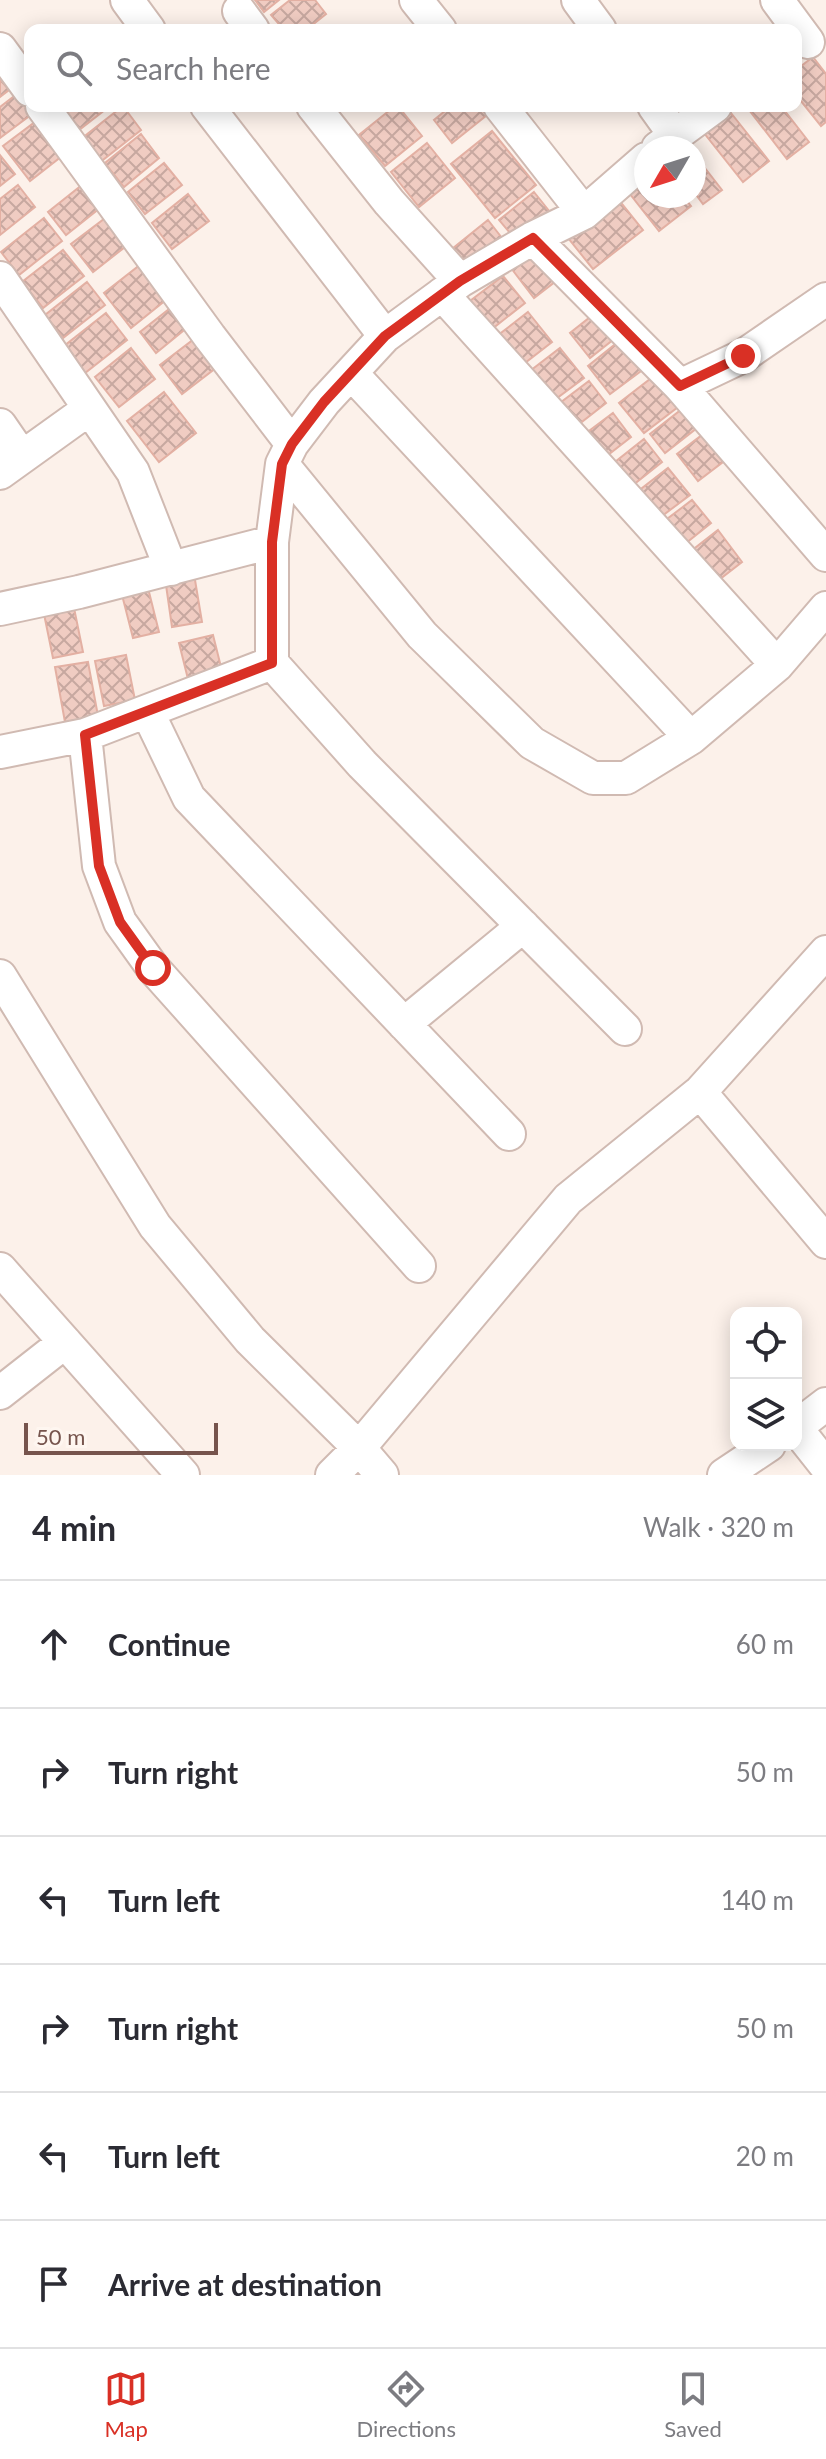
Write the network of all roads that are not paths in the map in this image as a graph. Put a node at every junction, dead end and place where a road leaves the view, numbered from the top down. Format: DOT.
graph roads {
  1 [pos="127,0"];
  2 [pos="416,0"];
  3 [pos="578,0"];
  4 [pos="777,0"];
  5 [pos="145,24"];
  6 [pos="435,24"];
  7 [pos="596,24"];
  8 [pos="796,24"];
  9 [pos="0,49"];
  10 [pos="24,82"];
  11 [pos="46,112"];
  12 [pos="212,112"];
  13 [pos="318,112"];
  14 [pos="505,112"];
  15 [pos="656,112"];
  16 [pos="707,112"];
  17 [pos="664,136"];
  18 [pos="673,136"];
  19 [pos="634,169"];
  20 [pos="584,213"];
  21 [pos="533,238"];
  22 [pos="0,278"];
  23 [pos="451,288"];
  24 [pos="826,299"];
  25 [pos="385,336"];
  26 [pos="352,374"];
  27 [pos="680,386"];
  28 [pos="89,409"];
  29 [pos="0,425"];
  30 [pos="287,454"];
  31 [pos="11,465"];
  32 [pos="272,542"];
  33 [pos="826,555"];
  34 [pos="171,569"];
  35 [pos="826,608"];
  36 [pos="0,609"];
  37 [pos="272,663"];
  38 [pos="777,665"];
  39 [pos="148,713"];
  40 [pos="85,735"];
  41 [pos="691,738"];
  42 [pos="0,752"];
  43 [pos="523,926"];
  44 [pos="822,967"];
  45 [pos="0,976"];
  46 [pos="9,1009"];
  47 [pos="404,1024"];
  48 [pos="625,1029"];
  49 [pos="700,1092"];
  50 [pos="509,1134"];
  51 [pos="826,1242"];
  52 [pos="419,1266"];
  53 [pos="0,1269"];
  54 [pos="65,1342"];
  55 [pos="0,1393"];
  56 [pos="826,1404"];
  57 [pos="802,1423"];
  58 [pos="802,1436"];
  59 [pos="359,1448"];
  60 [pos="760,1451"];
  61 [pos="826,1466"];
  62 [pos="183,1475"];
  63 [pos="332,1475"];
  64 [pos="382,1475"];
  65 [pos="724,1475"];
  1 -- 5 [label="street"];
  2 -- 6 [label="street"];
  3 -- 7 [label="street"];
  4 -- 8 [label="street"];
  9 -- 10 [label="street"];
  11 -- 30 [label="street"];
  12 -- 25 [label="street"];
  13 -- 23 [label="street"];
  14 -- 20 [label="street"];
  15 -- 17 [label="street"];
  16 -- 18 [label="street"];
  19 -- 20 [label="street"];
  20 -- 21 [label="street"];
  21 -- 23 [label="street"];
  21 -- 27 [label="street"];
  22 -- 28 [label="street"];
  23 -- 25 [label="street"];
  23 -- 38 [label="street"];
  24 -- 27 [label="street"];
  25 -- 26 [label="street"];
  26 -- 30 [label="street"];
  26 -- 41 [label="street"];
  27 -- 33 [label="street"];
  28 -- 31 [label="street"];
  28 -- 34 [label="street"];
  29 -- 31 [label="street"];
  30 -- 32 [label="street"];
  30 -- 41 [label="street"];
  32 -- 34 [label="street"];
  32 -- 37 [label="street"];
  34 -- 36 [label="street"];
  35 -- 38 [label="street"];
  37 -- 39 [label="street"];
  37 -- 43 [label="street"];
  38 -- 41 [label="street"];
  39 -- 40 [label="street"];
  39 -- 47 [label="street"];
  40 -- 42 [label="street"];
  40 -- 52 [label="street"];
  43 -- 47 [label="street"];
  43 -- 48 [label="street"];
  44 -- 49 [label="street"];
  45 -- 46 [label="street"];
  46 -- 59 [label="street"];
  47 -- 50 [label="street"];
  49 -- 51 [label="street"];
  49 -- 59 [label="street"];
  53 -- 54 [label="street"];
  54 -- 55 [label="street"];
  54 -- 62 [label="street"];
  56 -- 57 [label="street"];
  58 -- 61 [label="street"];
  59 -- 63 [label="street"];
  59 -- 64 [label="street"];
  60 -- 65 [label="street"];
}
